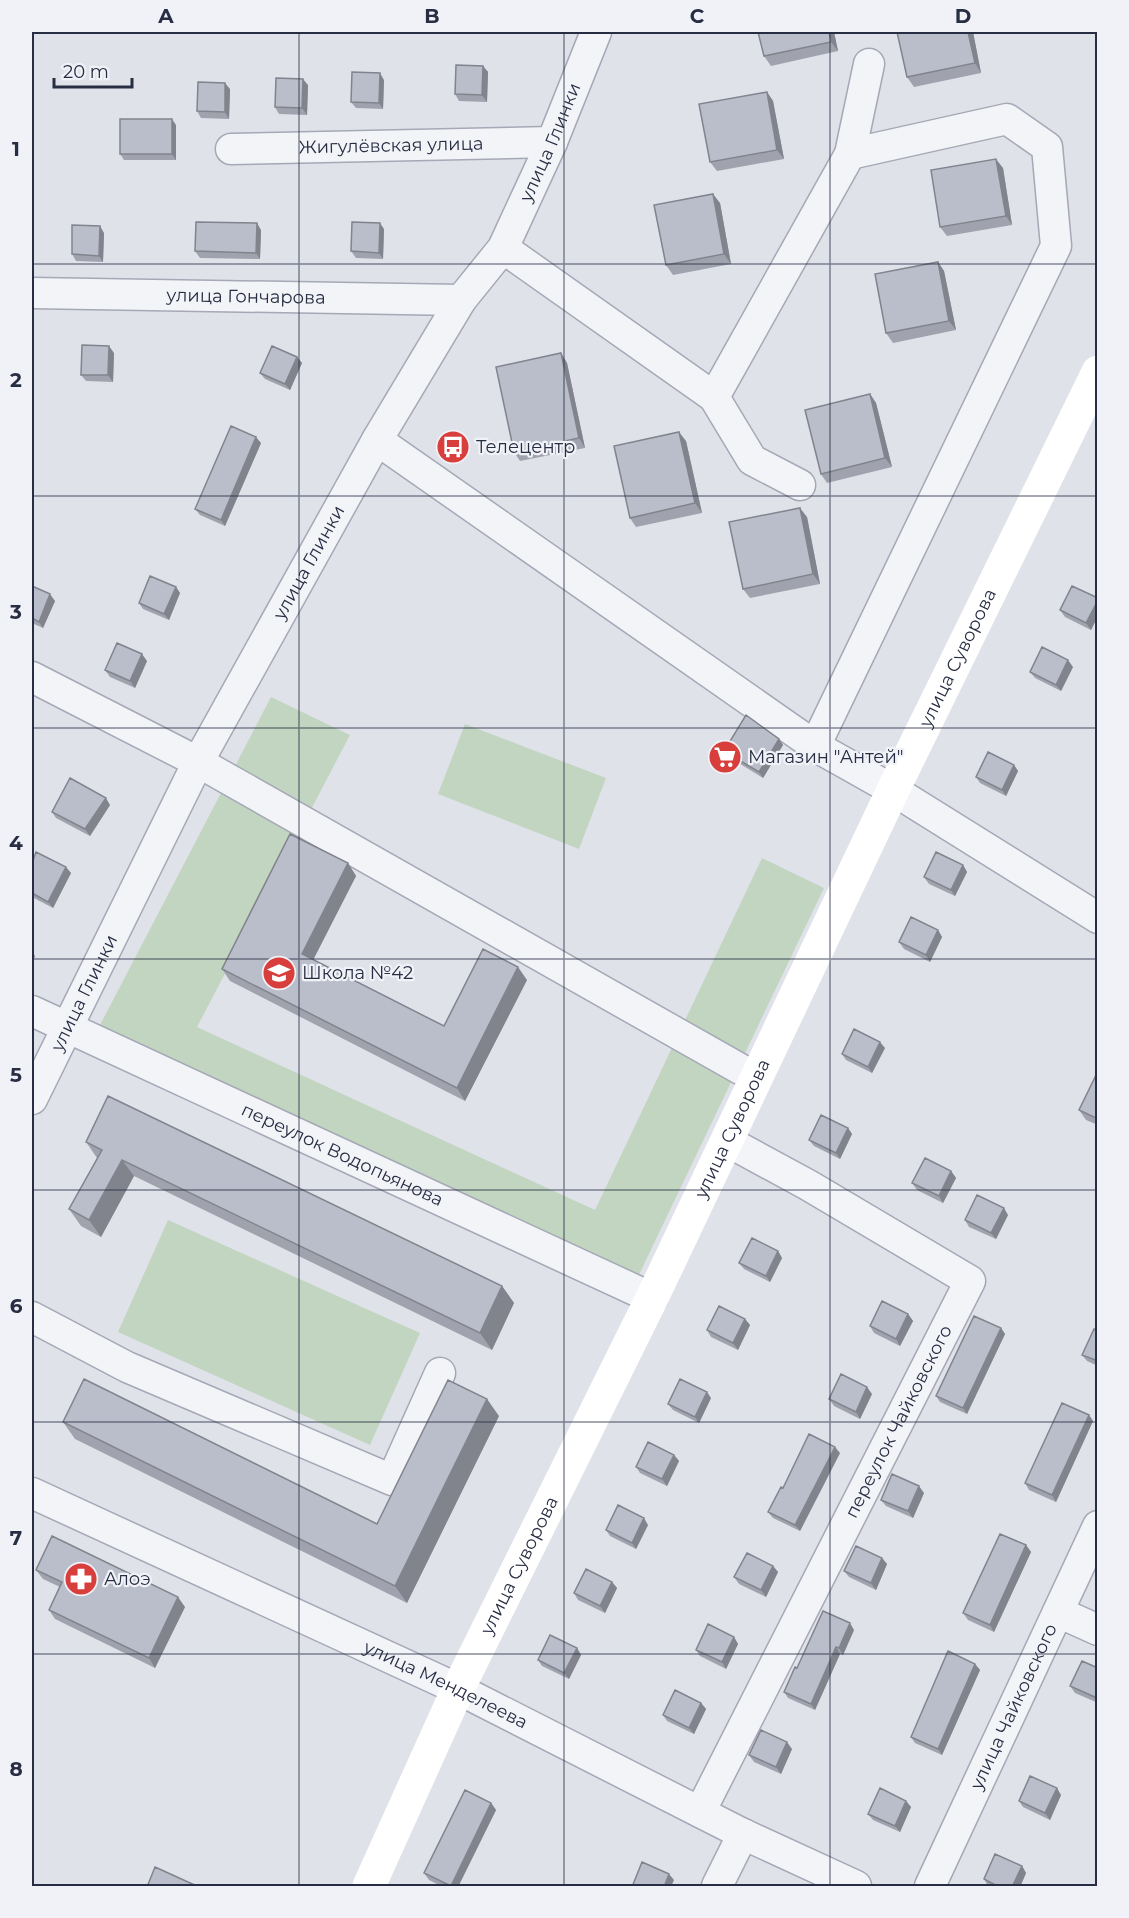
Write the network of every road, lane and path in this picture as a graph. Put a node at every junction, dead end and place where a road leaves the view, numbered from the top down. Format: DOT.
graph roads {
  1 [pos="596,32"];
  2 [pos="869,64"];
  3 [pos="552,142"];
  4 [pos="231,149"];
  5 [pos="850,154"];
  6 [pos="503,248"];
  7 [pos="32,293"];
  8 [pos="461,300"];
  9 [pos="1098,372"];
  10 [pos="714,397"];
  11 [pos="377,440"];
  12 [pos="800,485"];
  13 [pos="32,677"];
  14 [pos="814,746"];
  15 [pos="198,762"];
  16 [pos="892,790"];
  17 [pos="1098,918"];
  18 [pos="32,1011"];
  19 [pos="66,1028"];
  20 [pos="756,1078"];
  21 [pos="32,1099"];
  22 [pos="727,1141"];
  23 [pos="652,1298"];
  24 [pos="32,1317"];
  25 [pos="440,1373"];
  26 [pos="32,1493"];
  27 [pos="1098,1526"];
  28 [pos="1058,1612"];
  29 [pos="1098,1630"];
  30 [pos="458,1689"];
  31 [pos="700,1812"];
  32 [pos="743,1834"];
  33 [pos="369,1887"];
  34 [pos="717,1887"];
  35 [pos="856,1887"];
  36 [pos="930,1887"];
  1 -- 3 [label="street, улица Глинки"];
  2 -- 5 [label="street"];
  3 -- 4 [label="street, Жигулёвская улица"];
  3 -- 6 [label="street, улица Глинки"];
  5 -- 10 [label="street"];
  5 -- 14 [label="street"];
  6 -- 8 [label="street, улица Глинки"];
  6 -- 10 [label="street"];
  7 -- 8 [label="street, улица Гончарова"];
  8 -- 11 [label="street, улица Глинки"];
  9 -- 16 [label="street, улица Суворова"];
  10 -- 12 [label="street"];
  11 -- 14 [label="street"];
  11 -- 15 [label="street, улица Глинки"];
  13 -- 15 [label="street"];
  14 -- 16 [label="street"];
  15 -- 19 [label="street, улица Глинки"];
  15 -- 20 [label="street"];
  16 -- 17 [label="street"];
  16 -- 20 [label="street, улица Суворова"];
  18 -- 19 [label="street, переулок Водопьянова"];
  19 -- 21 [label="street, улица Глинки"];
  19 -- 23 [label="street, переулок Водопьянова"];
  20 -- 22 [label="street, улица Суворова"];
  22 -- 23 [label="street, улица Суворова"];
  22 -- 31 [label="street, переулок Чайковского"];
  23 -- 30 [label="street, улица Суворова"];
  24 -- 25 [label="street"];
  26 -- 30 [label="street, улица Менделеева"];
  27 -- 28 [label="street, улица Чайковского"];
  28 -- 29 [label="street"];
  28 -- 36 [label="street, улица Чайковского"];
  30 -- 31 [label="street, улица Менделеева"];
  30 -- 33 [label="street, улица Суворова"];
  31 -- 32 [label="street, улица Менделеева"];
  32 -- 34 [label="street"];
  32 -- 35 [label="street, улица Менделеева"];
}
